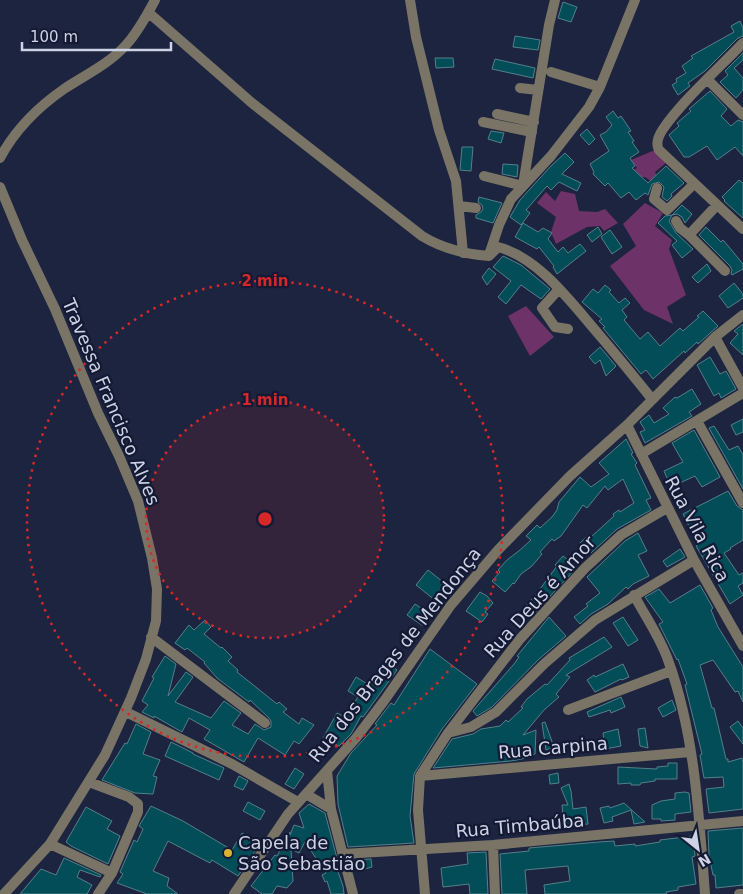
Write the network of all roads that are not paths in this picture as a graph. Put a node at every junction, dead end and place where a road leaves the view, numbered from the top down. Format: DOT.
graph roads {
  1 [pos="155,0"];
  2 [pos="410,0"];
  3 [pos="555,0"];
  4 [pos="636,0"];
  5 [pos="149,13"];
  6 [pos="743,43"];
  7 [pos="551,72"];
  8 [pos="708,80"];
  9 [pos="600,87"];
  10 [pos="520,88"];
  11 [pos="538,90"];
  12 [pos="497,114"];
  13 [pos="743,115"];
  14 [pos="483,122"];
  15 [pos="533,127"];
  16 [pos="0,158"];
  17 [pos="484,176"];
  18 [pos="694,184"];
  19 [pos="523,186"];
  20 [pos="0,187"];
  21 [pos="657,188"];
  22 [pos="717,205"];
  23 [pos="459,206"];
  24 [pos="476,208"];
  25 [pos="676,221"];
  26 [pos="743,230"];
  27 [pos="689,235"];
  28 [pos="463,253"];
  29 [pos="489,256"];
  30 [pos="725,271"];
  31 [pos="559,289"];
  32 [pos="743,314"];
  33 [pos="568,329"];
  34 [pos="715,337"];
  35 [pos="743,388"];
  36 [pos="743,393"];
  37 [pos="652,399"];
  38 [pos="697,420"];
  39 [pos="627,424"];
  40 [pos="641,454"];
  41 [pos="743,503"];
  42 [pos="667,508"];
  43 [pos="694,560"];
  44 [pos="634,595"];
  45 [pos="151,637"];
  46 [pos="743,646"];
  47 [pos="671,671"];
  48 [pos="568,710"];
  49 [pos="126,712"];
  50 [pos="265,723"];
  51 [pos="448,733"];
  52 [pos="690,752"];
  53 [pos="327,772"];
  54 [pos="420,776"];
  55 [pos="89,782"];
  56 [pos="302,798"];
  57 [pos="332,809"];
  58 [pos="743,821"];
  59 [pos="700,826"];
  60 [pos="50,844"];
  61 [pos="492,845"];
  62 [pos="422,849"];
  63 [pos="343,854"];
  64 [pos="112,873"];
  65 [pos="4,894"];
  66 [pos="98,894"];
  67 [pos="234,894"];
  68 [pos="353,894"];
  69 [pos="425,894"];
  70 [pos="495,894"];
  71 [pos="705,894"];
  72 [pos="739,894"];
  73 [pos="743,894"];
  1 -- 5 [label="street"];
  2 -- 23 [label="street"];
  3 -- 11 [label="street"];
  4 -- 9 [label="street"];
  5 -- 16 [label="street"];
  5 -- 28 [label="street"];
  6 -- 8 [label="street"];
  7 -- 9 [label="street"];
  8 -- 13 [label="street"];
  8 -- 18 [label="street"];
  9 -- 19 [label="street"];
  10 -- 11 [label="street"];
  11 -- 15 [label="street"];
  12 -- 15 [label="street"];
  14 -- 15 [label="street"];
  15 -- 19 [label="street"];
  17 -- 19 [label="street"];
  18 -- 21 [label="street"];
  18 -- 22 [label="street"];
  19 -- 29 [label="street"];
  20 -- 45 [label="street, Travessa Francisco Alves"];
  22 -- 26 [label="street"];
  22 -- 27 [label="street"];
  23 -- 24 [label="street"];
  23 -- 28 [label="street"];
  25 -- 27 [label="street"];
  27 -- 30 [label="street"];
  28 -- 29 [label="street"];
  29 -- 31 [label="street"];
  31 -- 33 [label="street"];
  31 -- 37 [label="street"];
  32 -- 34 [label="street, Rua dos Bragas de Mendonça"];
  34 -- 35 [label="street"];
  34 -- 37 [label="street, Rua dos Bragas de Mendonça"];
  36 -- 38 [label="street"];
  37 -- 39 [label="street, Rua dos Bragas de Mendonça"];
  38 -- 40 [label="street"];
  38 -- 41 [label="street"];
  39 -- 40 [label="street, Rua Vila Rica"];
  39 -- 53 [label="street, Rua dos Bragas de Mendonça"];
  40 -- 42 [label="street, Rua Vila Rica"];
  42 -- 43 [label="street, Rua Vila Rica"];
  42 -- 51 [label="street, Rua Deus é Amor"];
  43 -- 44 [label="street"];
  43 -- 46 [label="street, Rua Vila Rica"];
  44 -- 47 [label="street"];
  44 -- 51 [label="street"];
  45 -- 49 [label="street, Travessa Francisco Alves"];
  45 -- 50 [label="street"];
  47 -- 48 [label="street"];
  47 -- 52 [label="street"];
  49 -- 55 [label="street, Travessa Francisco Alves"];
  49 -- 56 [label="street"];
  51 -- 54 [label="street, Rua Deus é Amor"];
  52 -- 54 [label="street, Rua Carpina"];
  52 -- 59 [label="street"];
  53 -- 56 [label="street, Rua dos Bragas de Mendonça"];
  53 -- 57 [label="street"];
  54 -- 62 [label="street"];
  55 -- 60 [label="street, Travessa Francisco Alves"];
  55 -- 64 [label="street"];
  56 -- 57 [label="street"];
  56 -- 67 [label="street, Rua dos Bragas de Mendonça"];
  57 -- 63 [label="street"];
  58 -- 59 [label="street, Rua Timbaúba"];
  59 -- 61 [label="street, Rua Timbaúba"];
  59 -- 71 [label="street"];
  60 -- 64 [label="street"];
  60 -- 65 [label="street, Travessa Francisco Alves"];
  61 -- 62 [label="street, Rua Timbaúba"];
  61 -- 70 [label="street"];
  62 -- 63 [label="street, Rua Timbaúba"];
  62 -- 69 [label="street"];
  63 -- 68 [label="street"];
  64 -- 66 [label="street"];
  72 -- 73 [label="street"];
}
